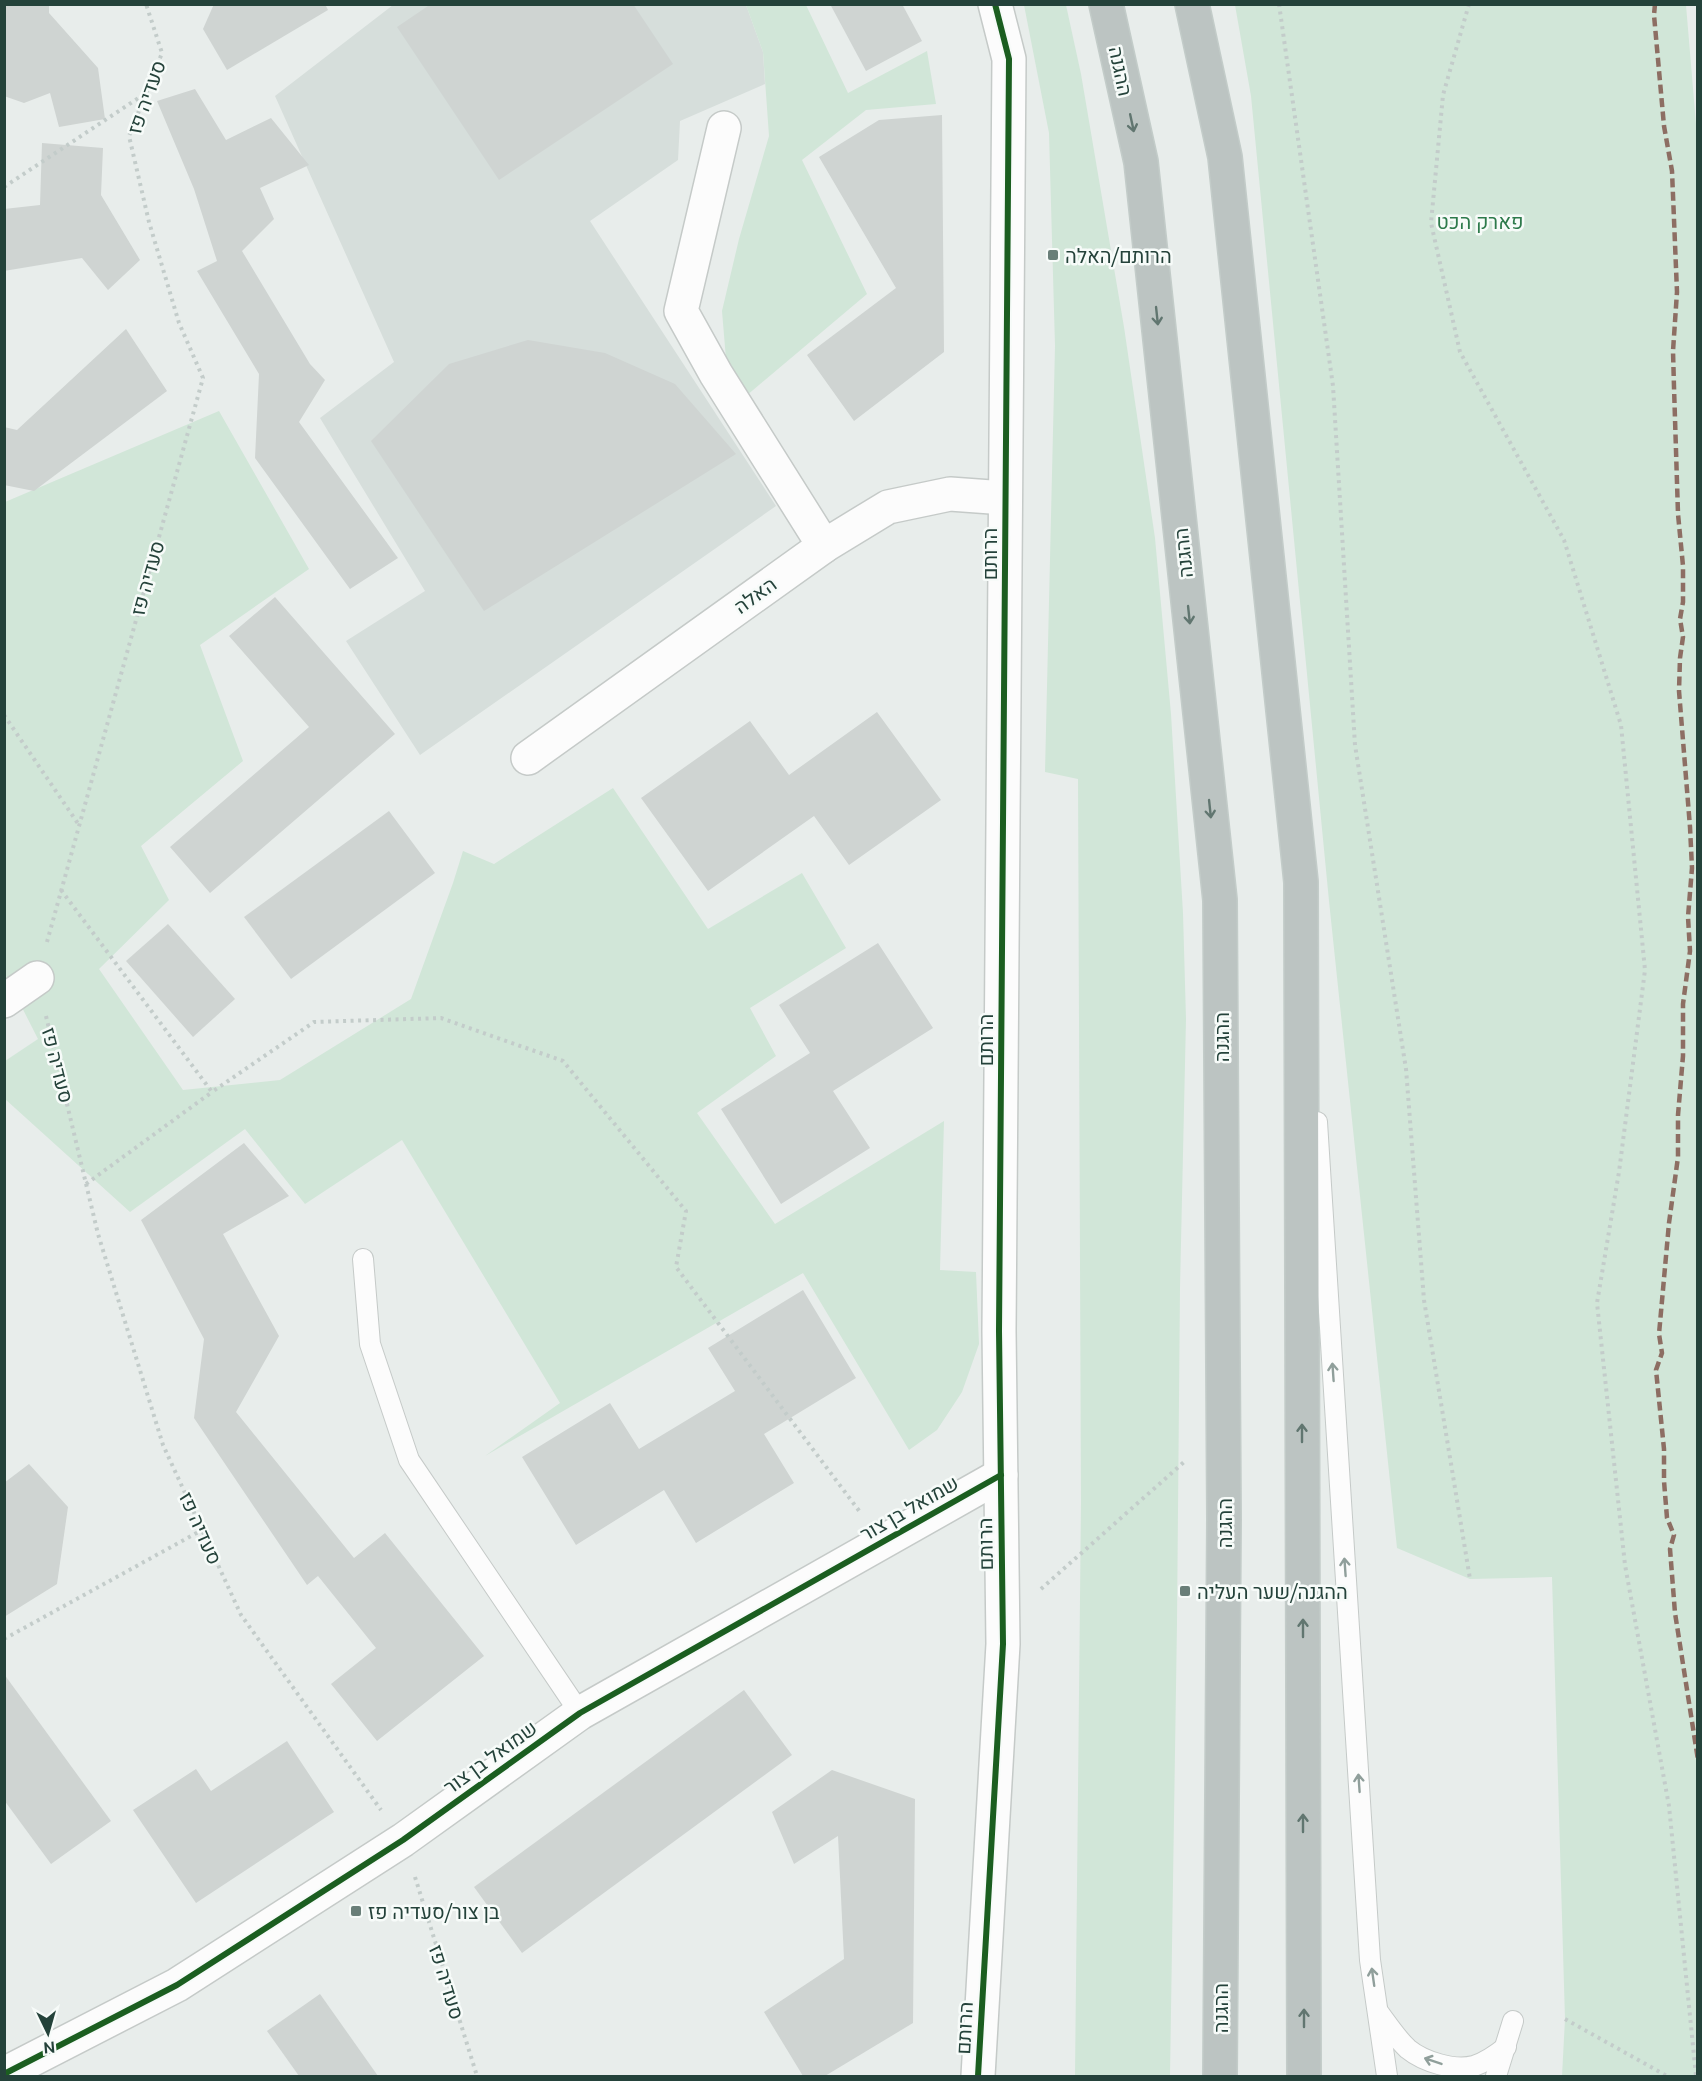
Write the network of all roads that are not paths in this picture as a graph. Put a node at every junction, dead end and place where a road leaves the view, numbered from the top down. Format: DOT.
graph roads {
  1 [pos="995,4"];
  2 [pos="1106,4"];
  3 [pos="1192,4"];
  4 [pos="724,128"];
  5 [pos="1005,498"];
  6 [pos="824,546"];
  7 [pos="528,758"];
  8 [pos="1301,882"];
  9 [pos="37,978"];
  10 [pos="4,1001"];
  11 [pos="363,1259"];
  12 [pos="1001,1475"];
  13 [pos="580,1713"];
  14 [pos="1378,2010"];
  15 [pos="1514,2020"];
  16 [pos="1506,2048"];
  17 [pos="4,2074"];
  18 [pos="978,2076"];
  19 [pos="1220,2076"];
  20 [pos="1304,2076"];
  21 [pos="1387,2076"];
  22 [pos="1496,2076"];
  1 -- 5 [label="street, הרותם"];
  2 -- 19 [label="highway, ההגנה, one-way"];
  3 -- 8 [label="highway"];
  4 -- 6 [label="street"];
  5 -- 6 [label="street, האלה"];
  5 -- 12 [label="street, הרותם"];
  6 -- 7 [label="street, האלה"];
  14 -- 8 [label="lane, one-way"];
  20 -- 8 [label="highway, one-way"];
  9 -- 10 [label="street"];
  11 -- 13 [label="lane"];
  12 -- 13 [label="street, שמואל בן צור"];
  12 -- 18 [label="street, הרותם"];
  13 -- 17 [label="street, שמואל בן צור"];
  16 -- 14 [label="lane, one-way"];
  14 -- 21 [label="lane"];
  15 -- 16 [label="lane"];
  16 -- 22 [label="lane"];
}
